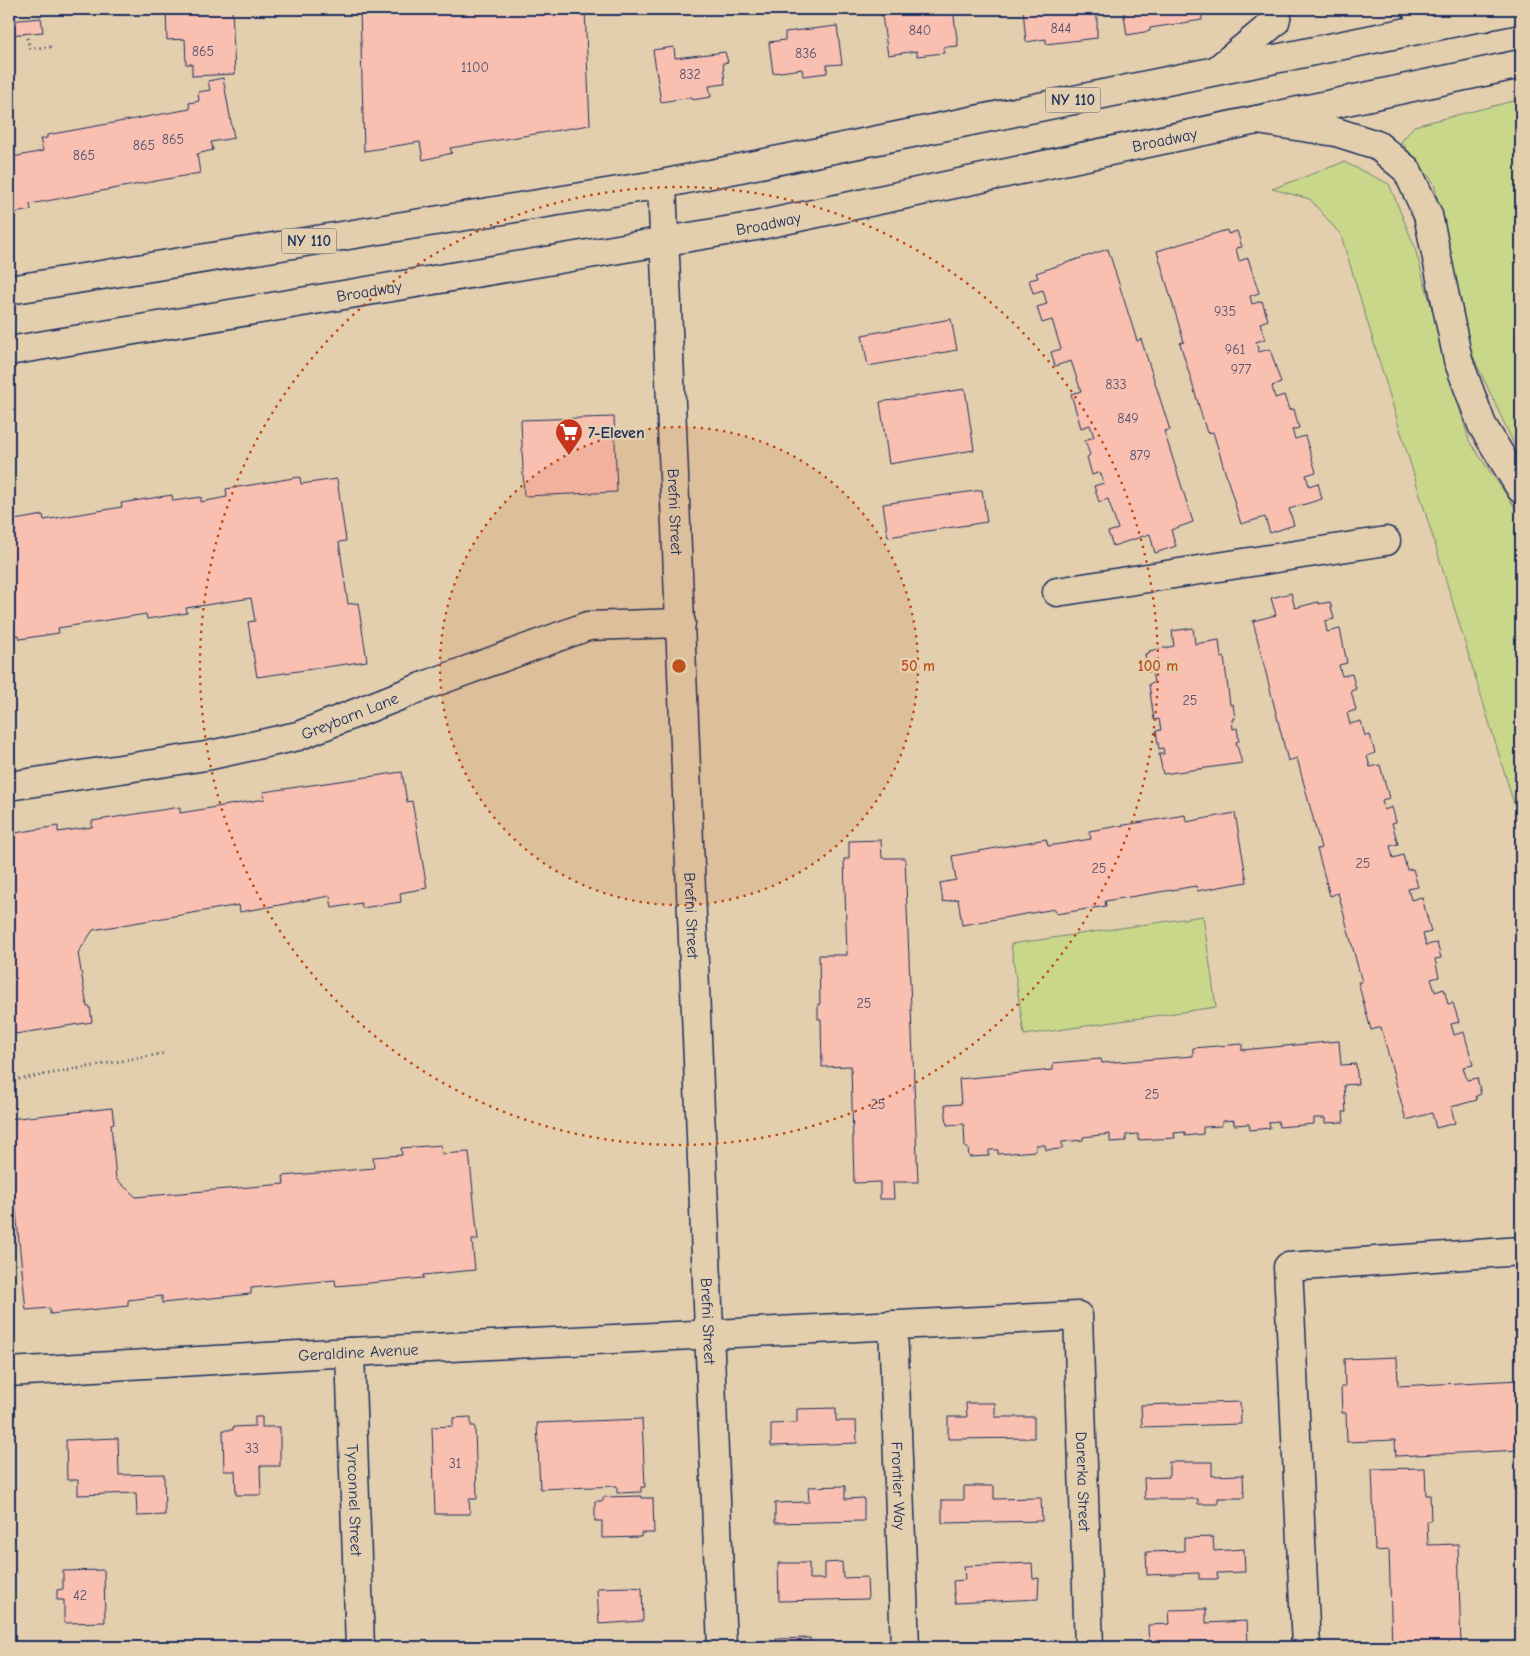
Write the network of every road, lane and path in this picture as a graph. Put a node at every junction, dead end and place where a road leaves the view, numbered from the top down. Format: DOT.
graph roads {
  1 [pos="1278,9"];
  2 [pos="1416,9"];
  3 [pos="1520,9"];
  4 [pos="1485,17"];
  5 [pos="27,38"];
  6 [pos="52,47"];
  7 [pos="1521,64"];
  8 [pos="1214,72"];
  9 [pos="1257,120"];
  10 [pos="662,184"];
  11 [pos="665,243"];
  12 [pos="9,290"];
  13 [pos="9,351"];
  14 [pos="1521,488"];
  15 [pos="1386,541"];
  16 [pos="1056,592"];
  17 [pos="681,623"];
  18 [pos="9,786"];
  19 [pos="166,1053"];
  20 [pos="9,1081"];
  21 [pos="1521,1251"];
  22 [pos="893,1325"];
  23 [pos="710,1334"];
  24 [pos="350,1352"];
  25 [pos="9,1372"];
  26 [pos="360,1647"];
  27 [pos="722,1647"];
  28 [pos="905,1647"];
  29 [pos="1089,1647"];
  30 [pos="1306,1647"];
  1 -- 8 [label="main road"];
  2 -- 4 [label="main road"];
  3 -- 4 [label="main road, NY 110"];
  4 -- 8 [label="main road, NY 110"];
  5 -- 6 [label="path"];
  7 -- 9 [label="main road, Broadway"];
  8 -- 10 [label="main road, NY 110"];
  9 -- 11 [label="main road, Broadway"];
  9 -- 14 [label="main road"];
  10 -- 11 [label="main road, Brefni Street"];
  10 -- 12 [label="main road, NY 110"];
  11 -- 13 [label="main road, Broadway"];
  11 -- 17 [label="main road, Brefni Street"];
  15 -- 16 [label="main road"];
  17 -- 18 [label="main road, Greybarn Lane"];
  17 -- 23 [label="main road, Brefni Street"];
  19 -- 20 [label="path"];
  21 -- 30 [label="main road"];
  22 -- 23 [label="main road"];
  22 -- 28 [label="main road, Frontier Way"];
  22 -- 29 [label="main road, Darerka Street"];
  23 -- 24 [label="main road, Geraldine Avenue"];
  23 -- 27 [label="main road, Brefni Street"];
  24 -- 25 [label="main road, Geraldine Avenue"];
  24 -- 26 [label="main road, Tyrconnel Street"];
}
